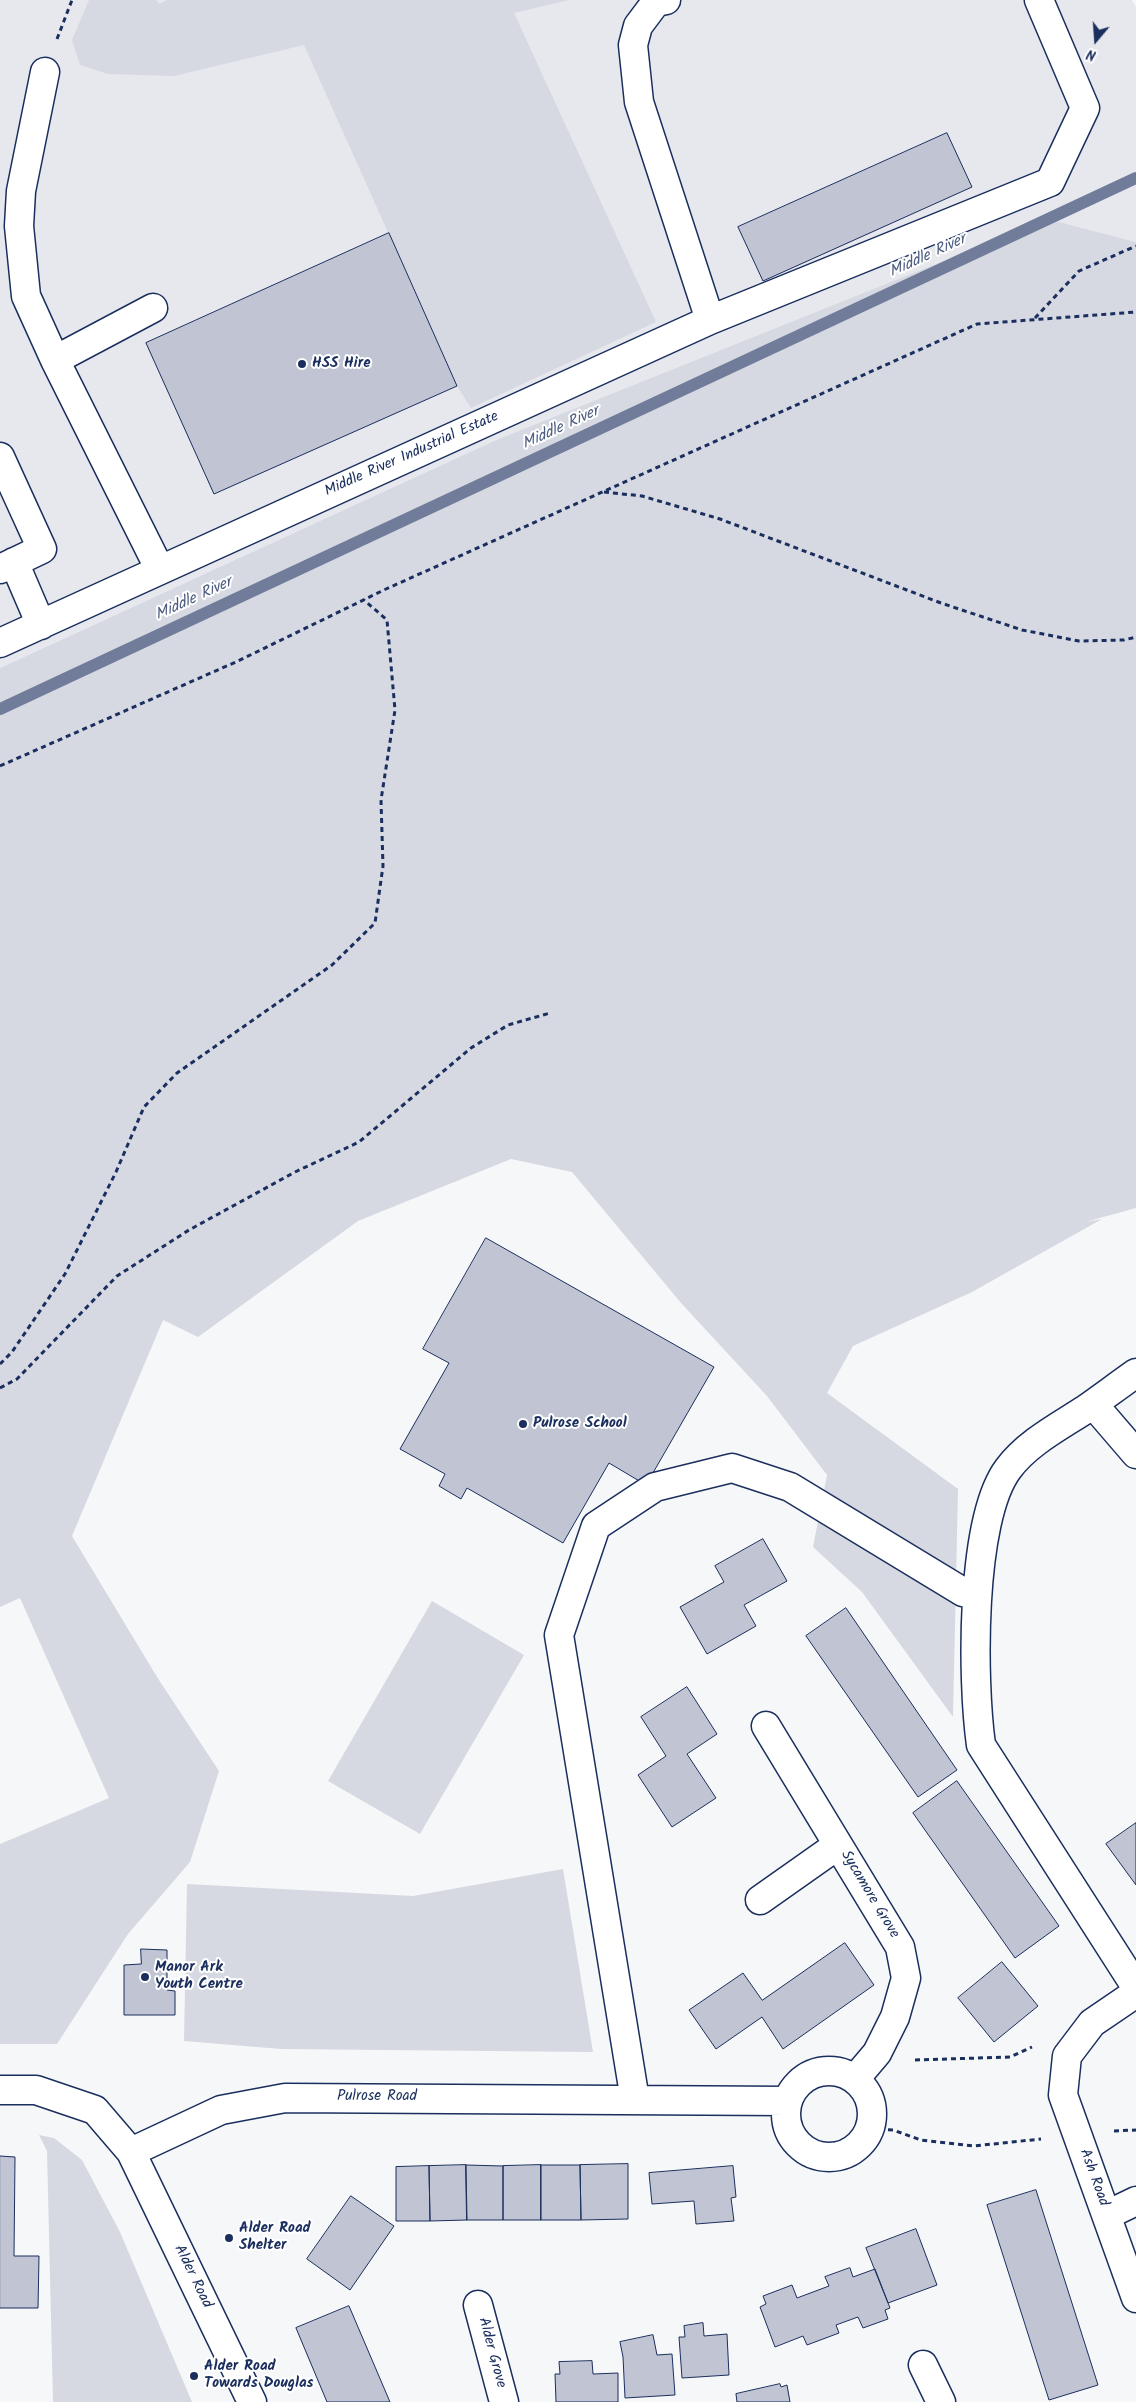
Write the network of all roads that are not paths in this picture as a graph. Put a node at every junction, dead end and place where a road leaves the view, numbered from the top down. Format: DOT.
graph roads {
  1 [pos="666,0"];
  2 [pos="1039,0"];
  3 [pos="45,72"];
  4 [pos="10,194"];
  5 [pos="152,308"];
  6 [pos="710,320"];
  7 [pos="55,360"];
  8 [pos="0,457"];
  9 [pos="7,566"];
  10 [pos="160,570"];
  11 [pos="40,625"];
  12 [pos="0,643"];
  13 [pos="1136,1373"];
  14 [pos="1092,1404"];
  15 [pos="1136,1454"];
  16 [pos="978,1595"];
  17 [pos="766,1726"];
  18 [pos="838,1845"];
  19 [pos="760,1900"];
  20 [pos="1136,1987"];
  21 [pos="1136,1992"];
  22 [pos="855,2079"];
  23 [pos="0,2090"];
  24 [pos="636,2100"];
  25 [pos="787,2101"];
  26 [pos="131,2152"];
  27 [pos="1136,2201"];
  28 [pos="1107,2215"];
  29 [pos="1136,2298"];
  30 [pos="478,2305"];
  31 [pos="924,2365"];
  32 [pos="252,2402"];
  33 [pos="504,2402"];
  34 [pos="941,2402"];
  1 -- 6 [label="street"];
  2 -- 6 [label="street, Middle River Industrial Estate"];
  3 -- 4 [label="street"];
  4 -- 7 [label="street"];
  5 -- 7 [label="street"];
  6 -- 10 [label="street, Middle River Industrial Estate"];
  7 -- 10 [label="street"];
  8 -- 9 [label="street"];
  9 -- 11 [label="street"];
  10 -- 11 [label="street, Middle River Industrial Estate"];
  11 -- 12 [label="street, Middle River Industrial Estate"];
  13 -- 14 [label="street"];
  14 -- 15 [label="street"];
  14 -- 16 [label="street"];
  16 -- 20 [label="street"];
  16 -- 24 [label="street"];
  17 -- 18 [label="street, Sycamore Grove"];
  18 -- 19 [label="street, Sycamore Grove"];
  18 -- 22 [label="street, Sycamore Grove"];
  21 -- 28 [label="street, Ash Road"];
  22 -- 25 [label="street"];
  22 -- 25 [label="street"];
  23 -- 26 [label="street"];
  24 -- 25 [label="street, Pulrose Road"];
  24 -- 26 [label="street, Pulrose Road"];
  26 -- 32 [label="street, Alder Road"];
  27 -- 28 [label="street"];
  28 -- 29 [label="street, Ash Road"];
  30 -- 33 [label="street, Alder Grove"];
  31 -- 34 [label="street"];
}
